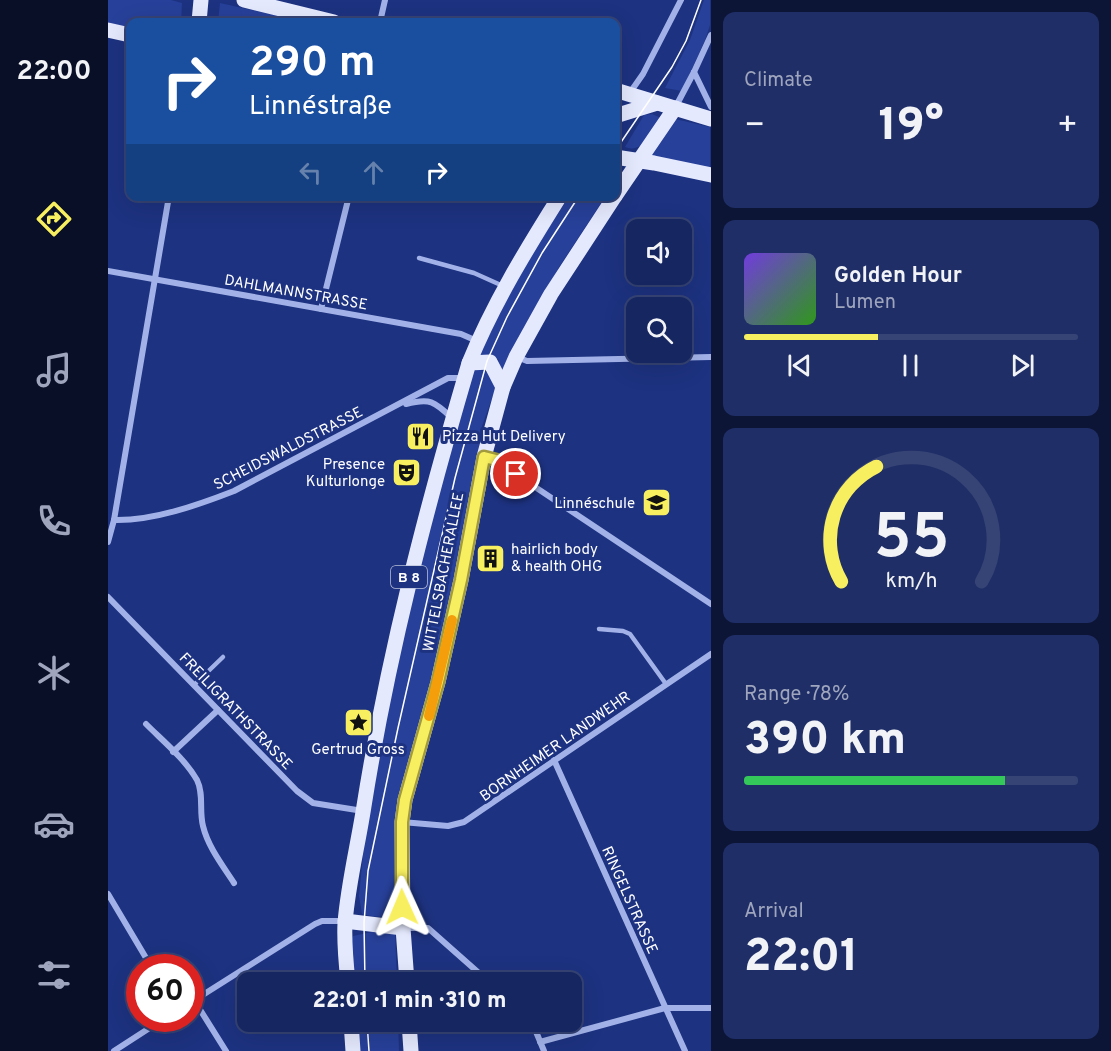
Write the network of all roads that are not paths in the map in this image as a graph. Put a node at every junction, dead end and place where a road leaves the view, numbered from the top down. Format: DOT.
graph roads {
  1 [pos="201,0"];
  2 [pos="244,0"];
  3 [pos="385,0"];
  4 [pos="681,0"];
  5 [pos="199,18"];
  6 [pos="318,18"];
  7 [pos="381,18"];
  8 [pos="108,30"];
  9 [pos="126,34"];
  10 [pos="711,35"];
  11 [pos="694,72"];
  12 [pos="622,92"];
  13 [pos="657,103"];
  14 [pos="711,107"];
  15 [pos="675,108"];
  16 [pos="620,114"];
  17 [pos="711,119"];
  18 [pos="620,158"];
  19 [pos="638,160"];
  20 [pos="711,175"];
  21 [pos="620,188"];
  22 [pos="168,201"];
  23 [pos="349,201"];
  24 [pos="557,201"];
  25 [pos="612,201"];
  26 [pos="419,258"];
  27 [pos="108,271"];
  28 [pos="154,279"];
  29 [pos="506,287"];
  30 [pos="321,309"];
  31 [pos="478,341"];
  32 [pos="516,357"];
  33 [pos="711,357"];
  34 [pos="469,363"];
  35 [pos="465,378"];
  36 [pos="503,387"];
  37 [pos="400,405"];
  38 [pos="453,418"];
  39 [pos="484,457"];
  40 [pos="114,520"];
  41 [pos="109,532"];
  42 [pos="108,542"];
  43 [pos="108,597"];
  44 [pos="711,604"];
  45 [pos="599,629"];
  46 [pos="711,654"];
  47 [pos="223,657"];
  48 [pos="666,684"];
  49 [pos="194,685"];
  50 [pos="218,710"];
  51 [pos="146,724"];
  52 [pos="173,752"];
  53 [pos="554,760"];
  54 [pos="363,811"];
  55 [pos="402,822"];
  56 [pos="234,884"];
  57 [pos="108,894"];
  58 [pos="345,921"];
  59 [pos="403,928"];
  60 [pos="144,954"];
  61 [pos="347,972"];
  62 [pos="406,972"];
  63 [pos="478,972"];
  64 [pos="204,993"];
  65 [pos="665,1008"];
  66 [pos="711,1008"];
  67 [pos="204,1019"];
  68 [pos="144,1032"];
  69 [pos="352,1032"];
  70 [pos="410,1032"];
  71 [pos="536,1032"];
  72 [pos="540,1042"];
  73 [pos="116,1051"];
  74 [pos="226,1051"];
  75 [pos="353,1051"];
  76 [pos="411,1051"];
  77 [pos="544,1051"];
  78 [pos="685,1051"];
  1 -- 5 [label="main road"];
  2 -- 6 [label="main road"];
  3 -- 7 [label="street"];
  4 -- 12 [label="street"];
  8 -- 9 [label="main road"];
  10 -- 11 [label="street, WITTELSBACHERALLEE"];
  11 -- 14 [label="street"];
  11 -- 15 [label="street, WITTELSBACHERALLEE"];
  12 -- 13 [label="main road"];
  13 -- 15 [label="main road"];
  13 -- 16 [label="main road"];
  15 -- 17 [label="main road"];
  15 -- 19 [label="main road, WITTELSBACHERALLEE"];
  18 -- 19 [label="main road"];
  19 -- 20 [label="main road"];
  19 -- 21 [label="main road, WITTELSBACHERALLEE"];
  22 -- 28 [label="street"];
  23 -- 30 [label="street"];
  24 -- 29 [label="main road, WITTELSBACHERALLEE / B 8"];
  25 -- 32 [label="main road, WITTELSBACHERALLEE"];
  26 -- 29 [label="lane"];
  27 -- 28 [label="street, DAHLMANNSTRASSE"];
  28 -- 30 [label="street, DAHLMANNSTRASSE"];
  28 -- 40 [label="street"];
  29 -- 31 [label="main road, WITTELSBACHERALLEE / B 8"];
  30 -- 31 [label="street, DAHLMANNSTRASSE"];
  31 -- 34 [label="main road, WITTELSBACHERALLEE / B 8"];
  32 -- 33 [label="street"];
  32 -- 36 [label="main road, WITTELSBACHERALLEE"];
  34 -- 35 [label="main road, WITTELSBACHERALLEE / B 8"];
  34 -- 36 [label="main road"];
  35 -- 37 [label="street, SCHEIDSWALDSTRASSE"];
  35 -- 38 [label="main road, WITTELSBACHERALLEE / B 8"];
  36 -- 39 [label="main road, WITTELSBACHERALLEE"];
  37 -- 38 [label="street, SCHEIDSWALDSTRASSE"];
  37 -- 40 [label="street, SCHEIDSWALDSTRASSE"];
  38 -- 54 [label="main road, WITTELSBACHERALLEE / B 8"];
  39 -- 44 [label="street"];
  39 -- 55 [label="main road, WITTELSBACHERALLEE"];
  40 -- 41 [label="street"];
  41 -- 42 [label="street"];
  43 -- 49 [label="street, FREILIGRATHSTRASSE"];
  45 -- 48 [label="lane"];
  46 -- 48 [label="street, BORNHEIMER LANDWEHR"];
  47 -- 49 [label="lane"];
  48 -- 53 [label="street, BORNHEIMER LANDWEHR"];
  49 -- 50 [label="street, FREILIGRATHSTRASSE"];
  50 -- 52 [label="street"];
  50 -- 54 [label="street, FREILIGRATHSTRASSE"];
  51 -- 52 [label="street"];
  52 -- 56 [label="street"];
  53 -- 55 [label="street, BORNHEIMER LANDWEHR"];
  53 -- 65 [label="street, RINGELSTRASSE"];
  54 -- 58 [label="main road, WITTELSBACHERALLEE / B 8"];
  55 -- 59 [label="main road, WITTELSBACHERALLEE"];
  57 -- 60 [label="street"];
  58 -- 59 [label="main road"];
  58 -- 61 [label="main road, WITTELSBACHERALLEE / B 8"];
  58 -- 64 [label="street"];
  59 -- 62 [label="main road, WITTELSBACHERALLEE"];
  59 -- 63 [label="street"];
  65 -- 66 [label="street"];
  65 -- 72 [label="street"];
  65 -- 78 [label="street, RINGELSTRASSE"];
  67 -- 74 [label="street"];
  68 -- 73 [label="street"];
  69 -- 75 [label="main road"];
  70 -- 76 [label="main road"];
  71 -- 72 [label="street"];
  72 -- 77 [label="street"];
}
